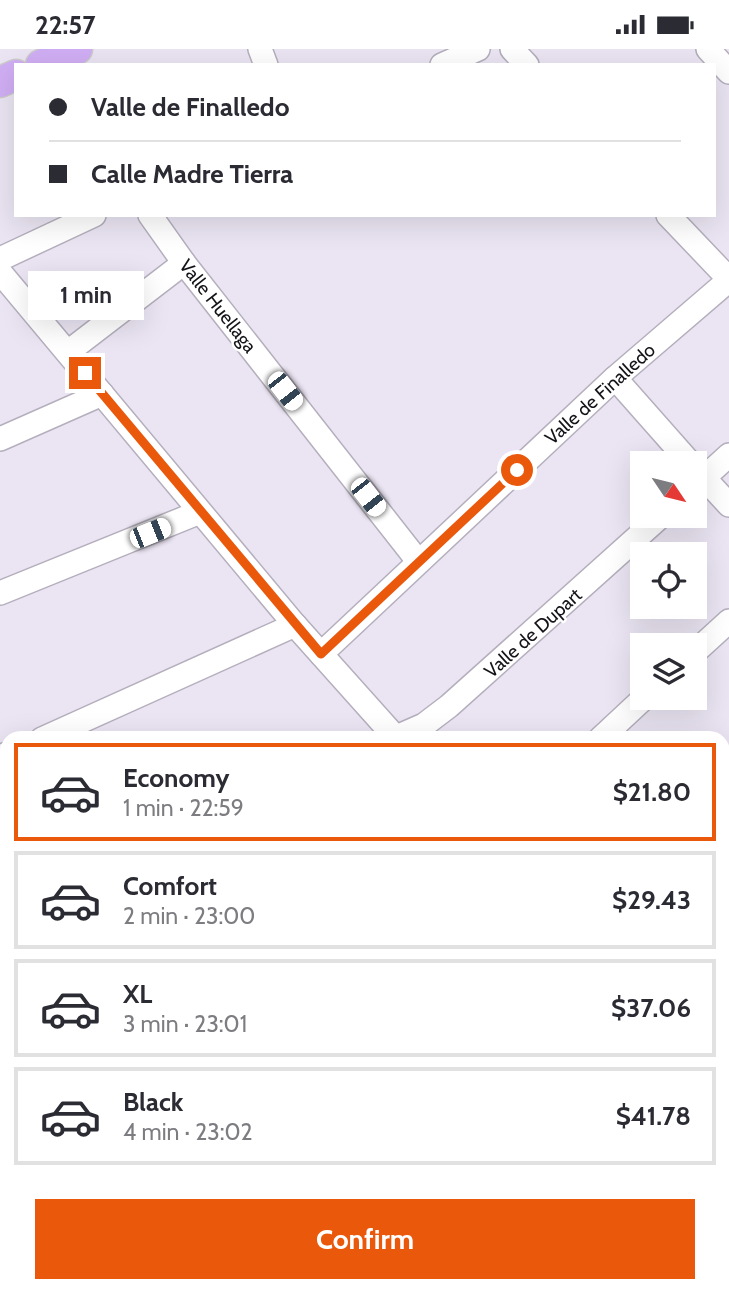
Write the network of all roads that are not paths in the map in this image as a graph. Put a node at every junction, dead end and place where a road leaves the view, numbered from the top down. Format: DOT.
graph roads {
  1 [pos="76,49"];
  2 [pos="478,49"];
  3 [pos="512,49"];
  4 [pos="708,49"];
  5 [pos="45,63"];
  6 [pos="446,63"];
  7 [pos="525,63"];
  8 [pos="729,72"];
  9 [pos="90,217"];
  10 [pos="150,217"];
  11 [pos="670,217"];
  12 [pos="0,260"];
  13 [pos="184,263"];
  14 [pos="729,280"];
  15 [pos="4,282"];
  16 [pos="68,352"];
  17 [pos="615,378"];
  18 [pos="102,394"];
  19 [pos="0,439"];
  20 [pos="677,451"];
  21 [pos="729,455"];
  22 [pos="707,468"];
  23 [pos="707,484"];
  24 [pos="729,505"];
  25 [pos="200,512"];
  26 [pos="646,529"];
  27 [pos="418,561"];
  28 [pos="0,593"];
  29 [pos="729,621"];
  30 [pos="295,625"];
  31 [pos="707,641"];
  32 [pos="321,654"];
  33 [pos="631,710"];
  34 [pos="60,731"];
  35 [pos="389,731"];
  36 [pos="412,731"];
  37 [pos="609,731"];
  1 -- 5 [label="main road"];
  2 -- 6 [label="street"];
  3 -- 7 [label="street"];
  4 -- 8 [label="street"];
  9 -- 12 [label="street"];
  10 -- 13 [label="street, Valle Huellaga"];
  11 -- 14 [label="street"];
  13 -- 16 [label="street"];
  13 -- 27 [label="street, Valle Huellaga"];
  14 -- 17 [label="street, Valle de Finalledo"];
  15 -- 16 [label="street"];
  16 -- 18 [label="street"];
  17 -- 20 [label="street"];
  17 -- 27 [label="street, Valle de Finalledo"];
  18 -- 19 [label="street"];
  18 -- 25 [label="street"];
  21 -- 22 [label="street"];
  23 -- 24 [label="street"];
  25 -- 28 [label="street"];
  25 -- 30 [label="street"];
  26 -- 36 [label="street, Valle de Dupart"];
  27 -- 32 [label="street, Valle de Finalledo"];
  29 -- 31 [label="street"];
  30 -- 32 [label="street"];
  30 -- 34 [label="street"];
  32 -- 35 [label="street"];
  33 -- 37 [label="street"];
}
